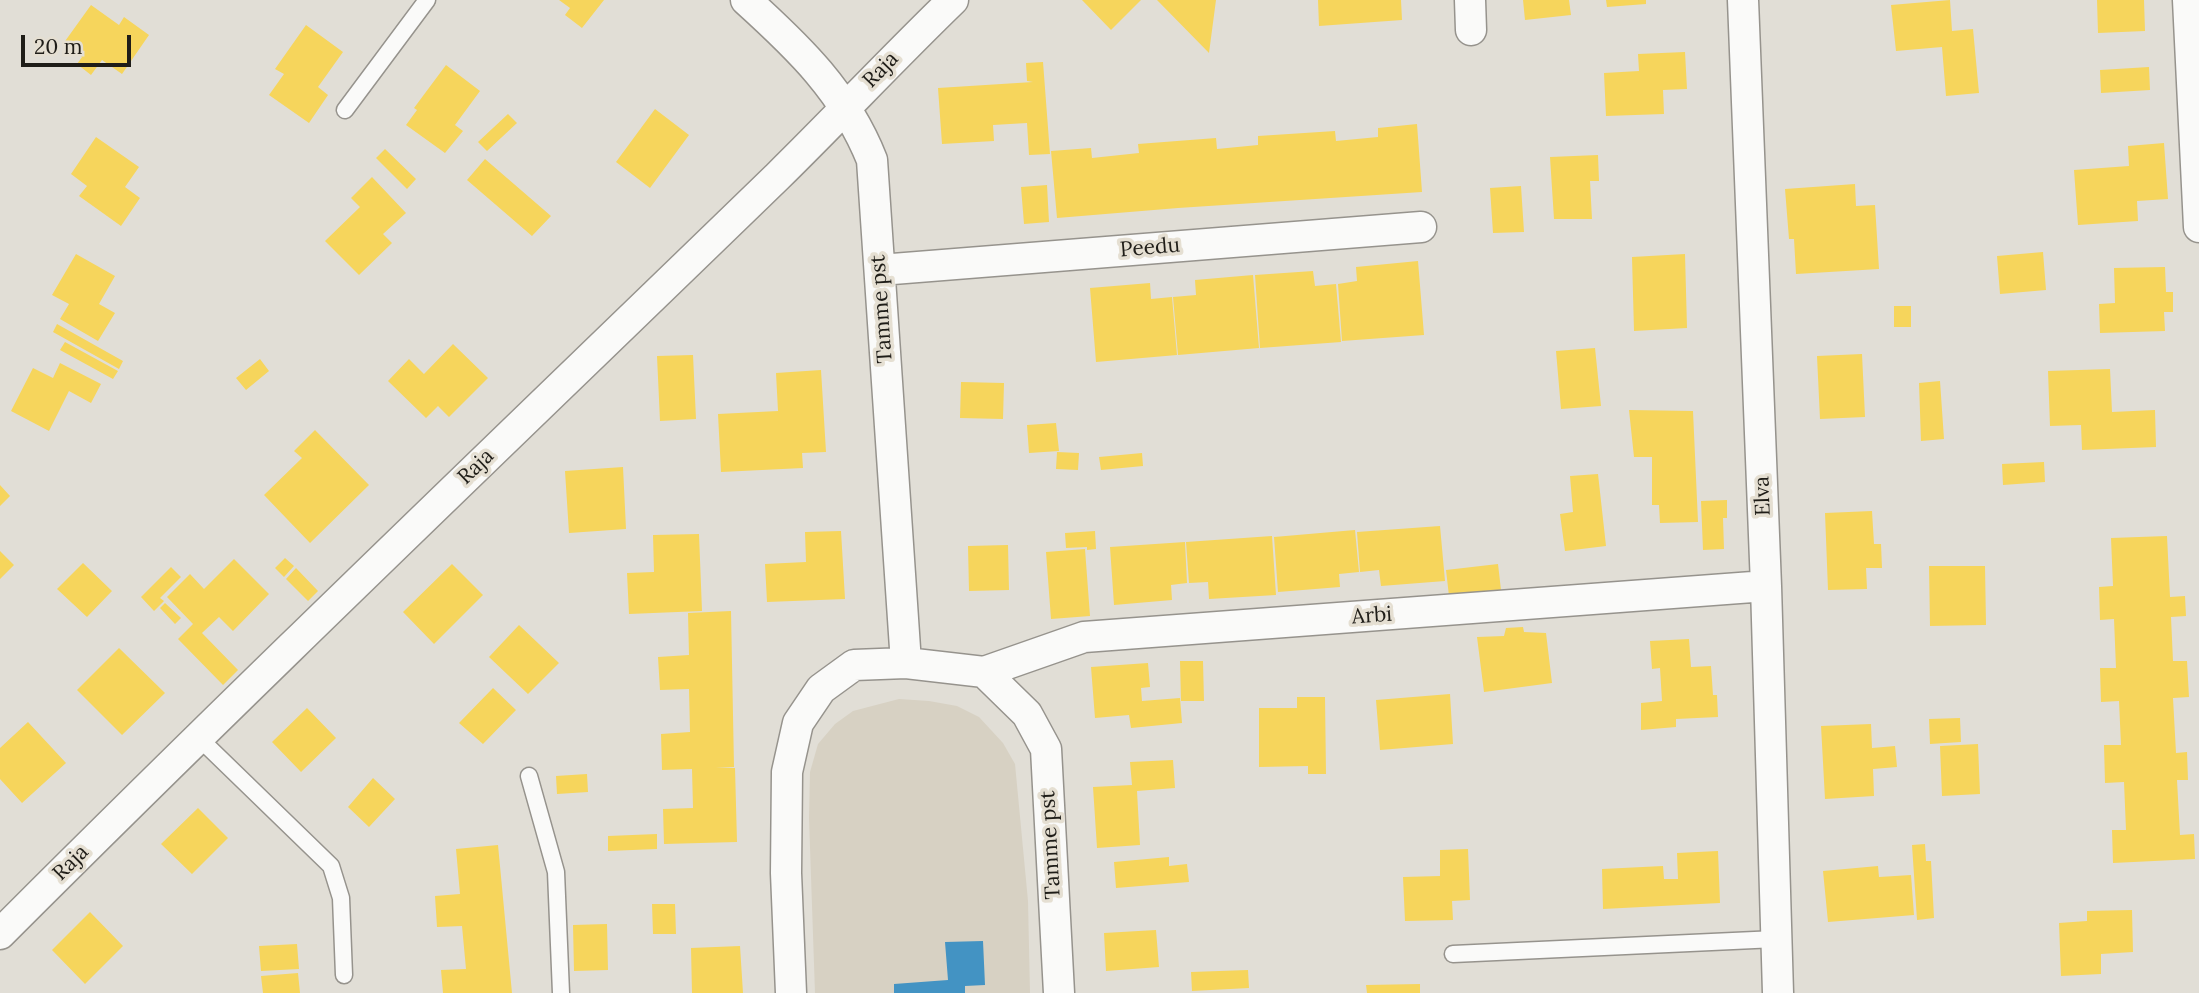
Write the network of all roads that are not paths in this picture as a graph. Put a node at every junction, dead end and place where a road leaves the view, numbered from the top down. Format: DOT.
graph roads {
  1 [pos="427,0"];
  2 [pos="746,0"];
  3 [pos="953,0"];
  4 [pos="1470,0"];
  5 [pos="1743,0"];
  6 [pos="2188,0"];
  7 [pos="1471,30"];
  8 [pos="846,107"];
  9 [pos="345,110"];
  10 [pos="1421,227"];
  11 [pos="2199,227"];
  12 [pos="880,270"];
  13 [pos="1766,586"];
  14 [pos="906,663"];
  15 [pos="984,672"];
  16 [pos="198,737"];
  17 [pos="529,776"];
  18 [pos="0,934"];
  19 [pos="1776,939"];
  20 [pos="1453,954"];
  21 [pos="344,975"];
  22 [pos="561,993"];
  23 [pos="791,993"];
  24 [pos="1059,993"];
  25 [pos="1778,993"];
  1 -- 9 [label="lane"];
  2 -- 8 [label="street, Tamme pst"];
  3 -- 8 [label="street, Raja"];
  4 -- 7 [label="street"];
  5 -- 13 [label="street, Elva"];
  6 -- 11 [label="street"];
  8 -- 12 [label="street, Tamme pst"];
  8 -- 16 [label="street, Raja"];
  10 -- 12 [label="street, Peedu"];
  12 -- 14 [label="street, Tamme pst"];
  13 -- 15 [label="street, Arbi"];
  13 -- 19 [label="street, Elva"];
  14 -- 15 [label="street"];
  14 -- 23 [label="street"];
  15 -- 24 [label="street, Tamme pst"];
  16 -- 18 [label="street, Raja"];
  16 -- 21 [label="lane"];
  17 -- 22 [label="lane"];
  19 -- 20 [label="lane"];
  19 -- 25 [label="street, Elva"];
}
